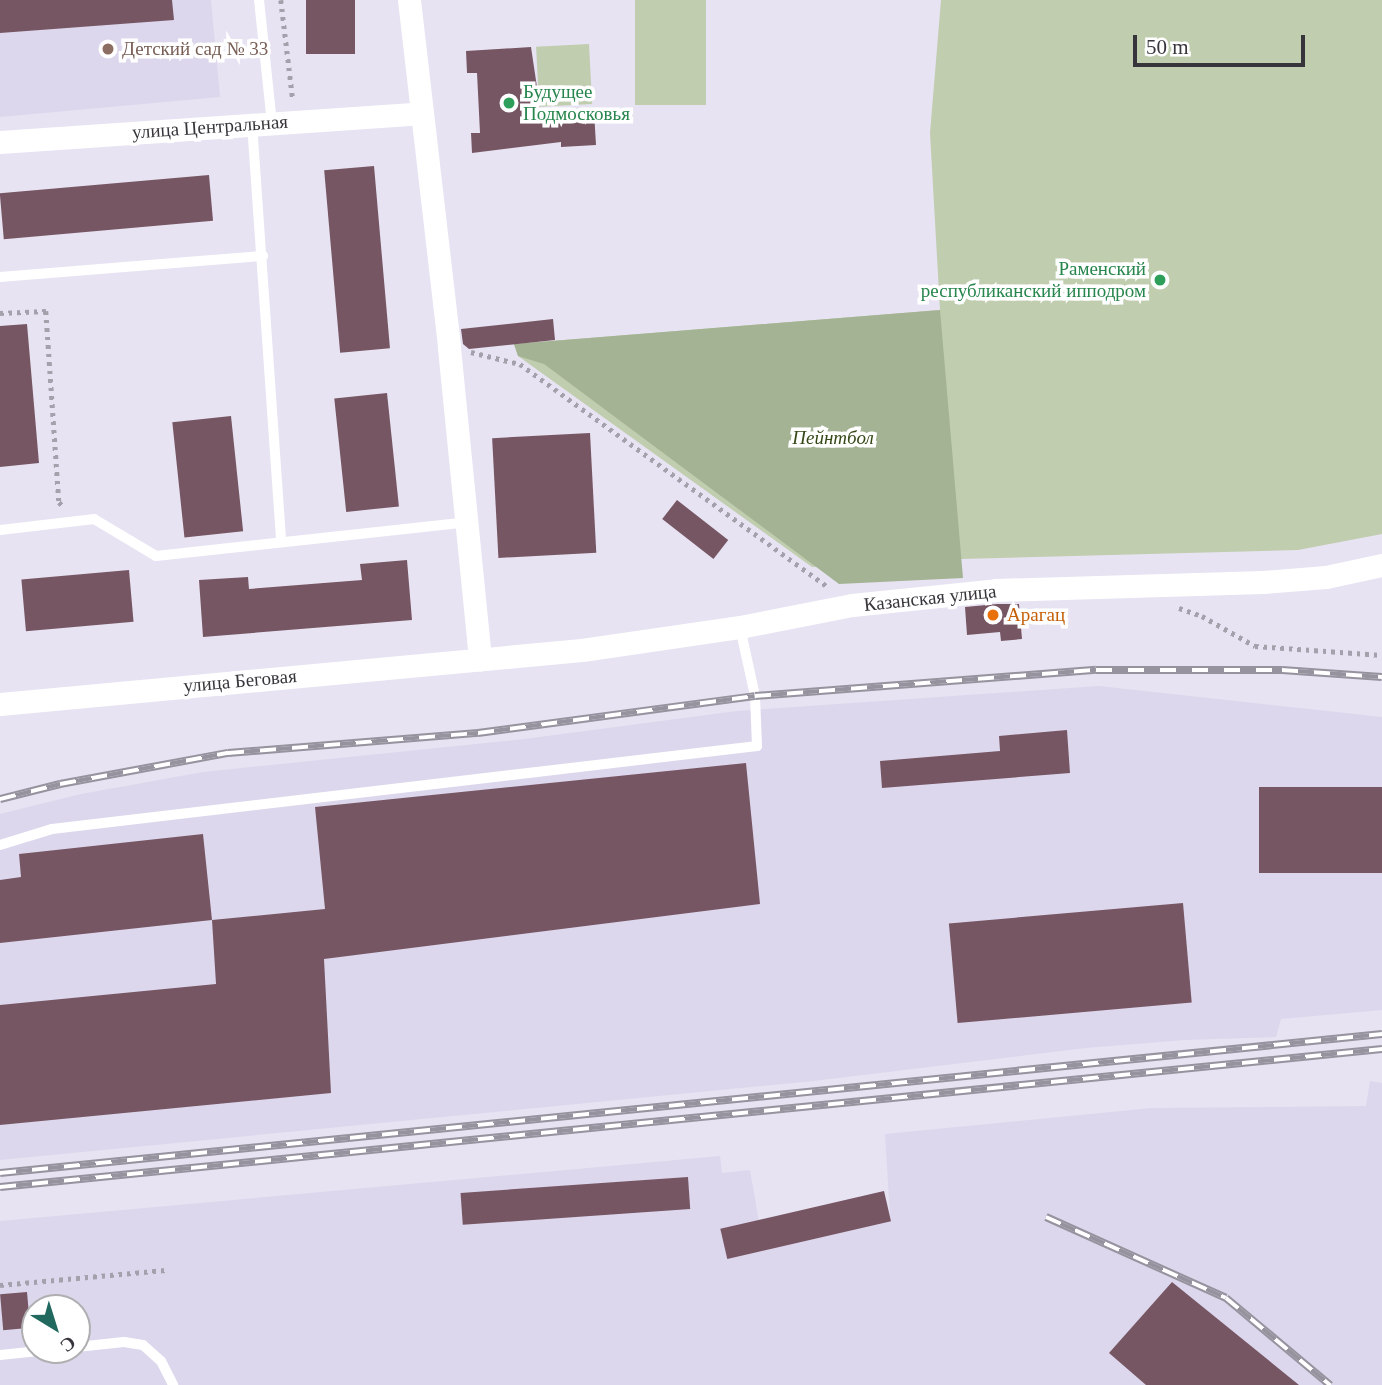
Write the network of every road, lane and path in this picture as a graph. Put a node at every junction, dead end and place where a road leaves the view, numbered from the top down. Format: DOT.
graph roads {
  1 [pos="259,0"];
  2 [pos="281,0"];
  3 [pos="409,0"];
  4 [pos="298,108"];
  5 [pos="421,113"];
  6 [pos="262,124"];
  7 [pos="0,142"];
  8 [pos="263,256"];
  9 [pos="0,277"];
  10 [pos="0,313"];
  11 [pos="449,348"];
  12 [pos="79,520"];
  13 [pos="467,522"];
  14 [pos="0,530"];
  15 [pos="281,542"];
  16 [pos="1382,565"];
  17 [pos="852,606"];
  18 [pos="1169,607"];
  19 [pos="740,627"];
  20 [pos="1382,655"];
  21 [pos="480,659"];
  22 [pos="0,704"];
  23 [pos="0,845"];
  24 [pos="165,1270"];
  25 [pos="0,1285"];
  26 [pos="91,1346"];
  27 [pos="21,1353"];
  28 [pos="0,1355"];
  29 [pos="173,1385"];
  1 -- 6 [label="lane"];
  2 -- 4 [label="path"];
  3 -- 5 [label="street"];
  5 -- 6 [label="street, улица Центральная"];
  5 -- 11 [label="street"];
  6 -- 7 [label="street, улица Центральная"];
  6 -- 8 [label="lane"];
  8 -- 9 [label="lane"];
  8 -- 15 [label="lane"];
  10 -- 12 [label="path"];
  11 -- 13 [label="street"];
  11 -- 17 [label="path"];
  12 -- 14 [label="lane"];
  12 -- 15 [label="lane"];
  13 -- 15 [label="lane"];
  13 -- 21 [label="street"];
  16 -- 17 [label="street, Казанская улица"];
  17 -- 19 [label="street, Казанская улица"];
  18 -- 20 [label="path"];
  19 -- 21 [label="street, Казанская улица"];
  19 -- 23 [label="lane"];
  21 -- 22 [label="street, улица Беговая"];
  24 -- 25 [label="path"];
  26 -- 29 [label="lane"];
  27 -- 28 [label="lane"];
}
